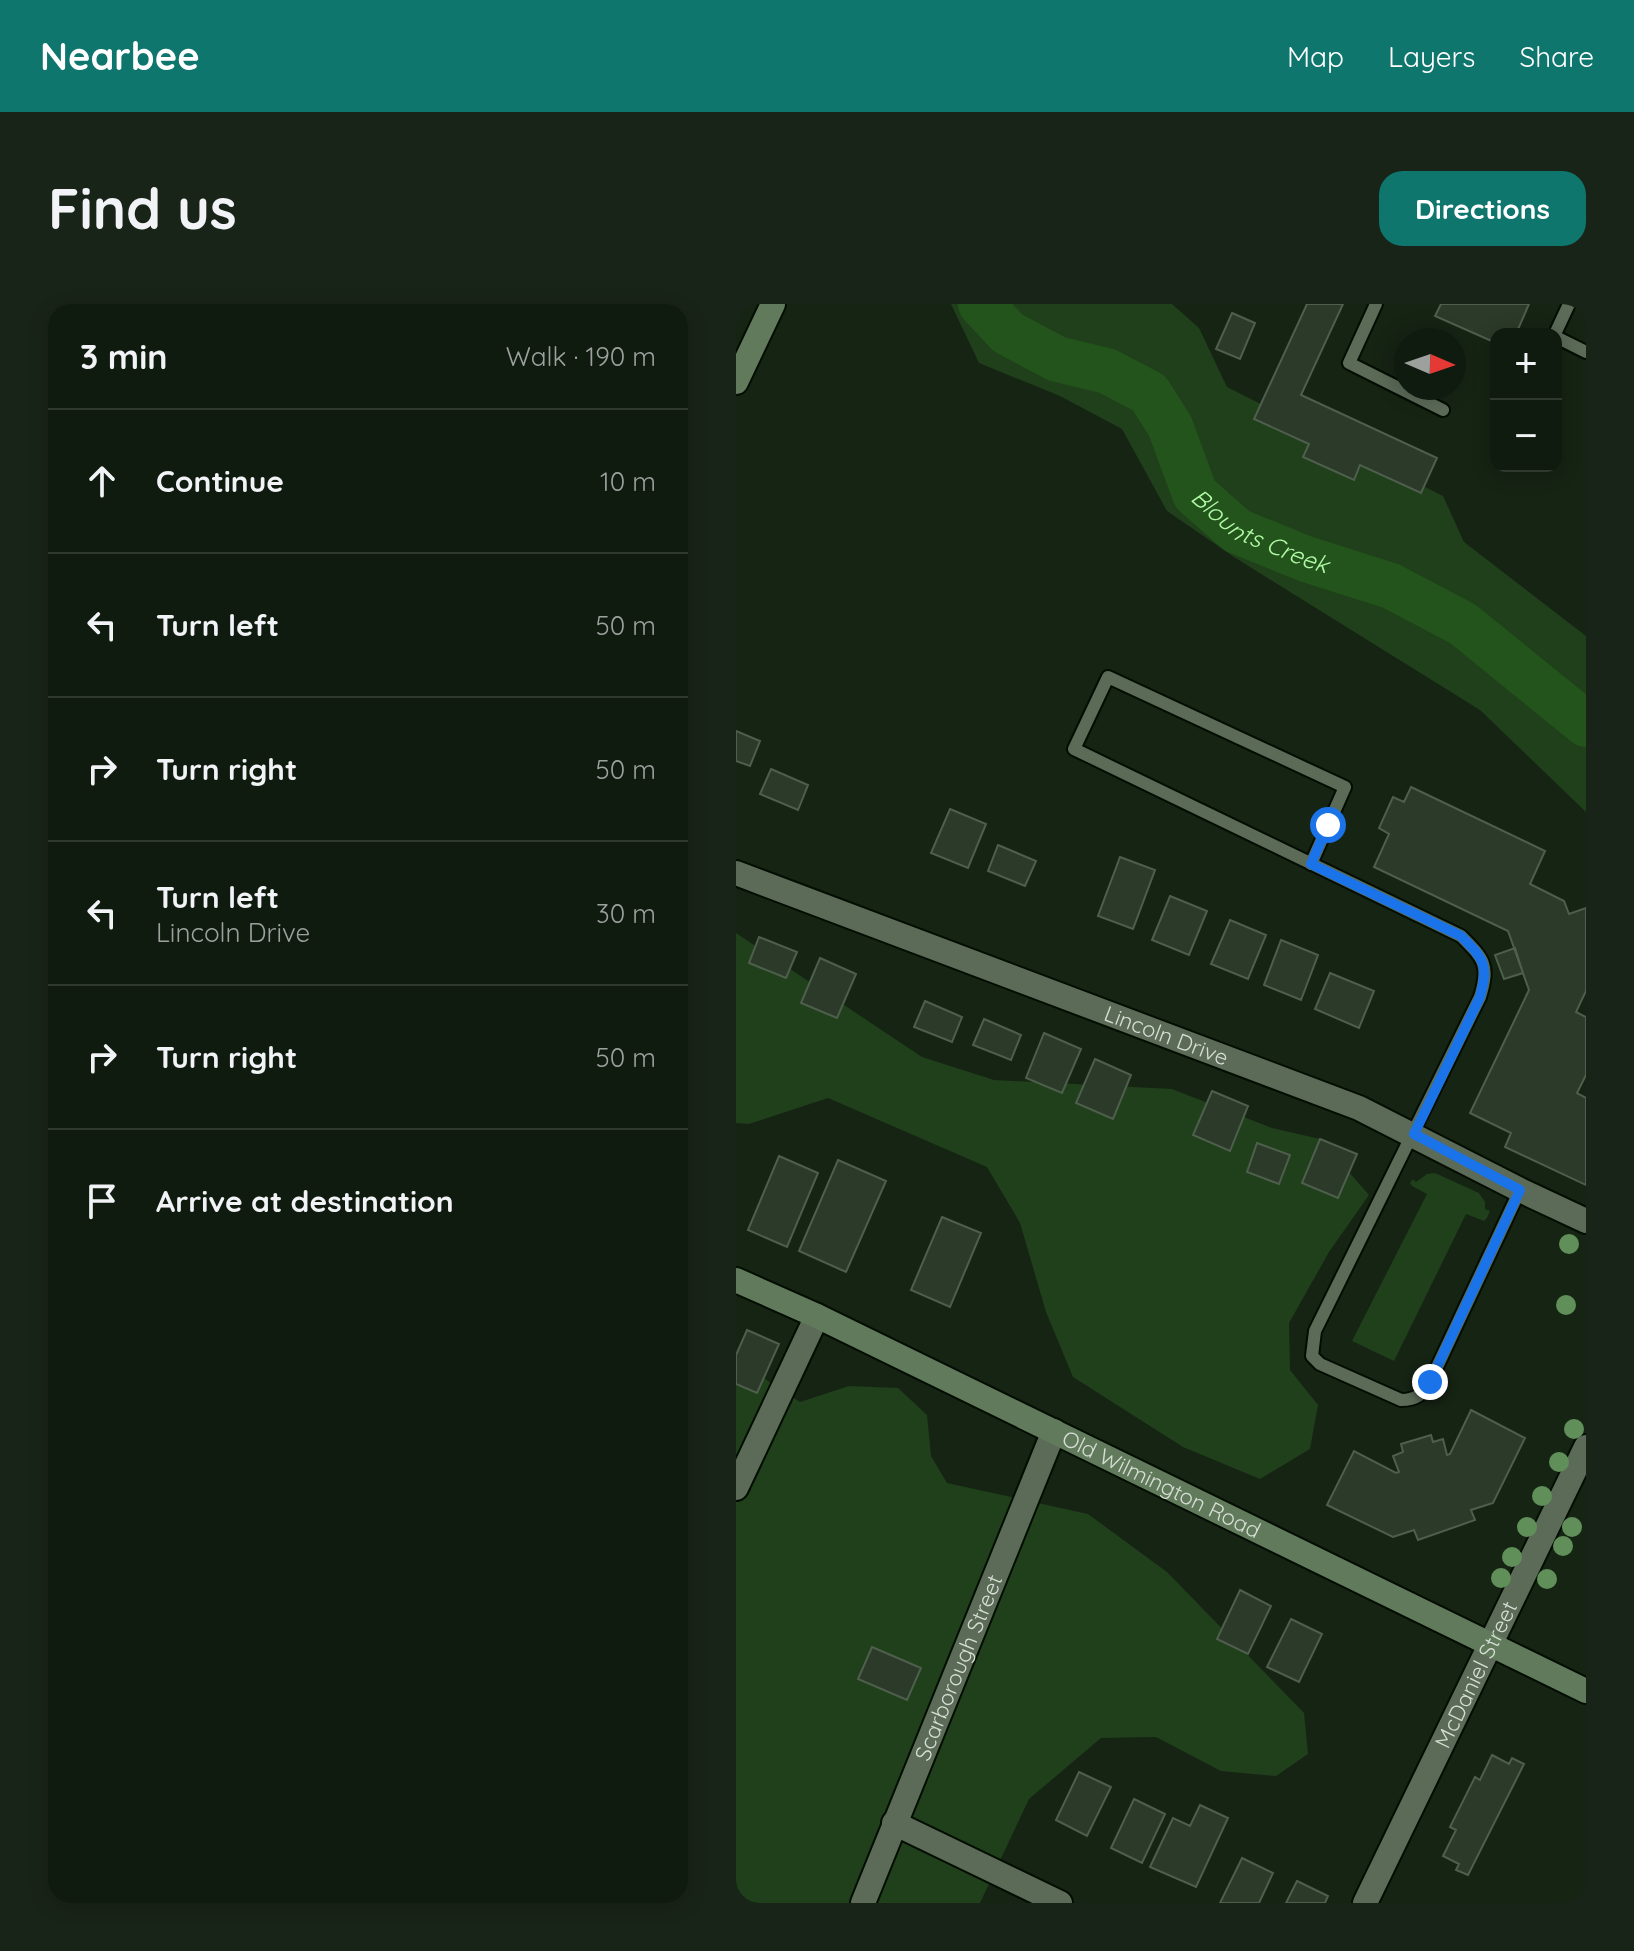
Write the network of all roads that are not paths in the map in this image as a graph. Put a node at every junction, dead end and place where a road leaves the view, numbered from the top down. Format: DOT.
graph roads {
  1 [pos="773,304"];
  2 [pos="1376,304"];
  3 [pos="1569,304"];
  4 [pos="1559,328"];
  5 [pos="1562,338"];
  6 [pos="1586,352"];
  7 [pos="736,382"];
  8 [pos="1443,410"];
  9 [pos="1311,864"];
  10 [pos="736,873"];
  11 [pos="1414,1134"];
  12 [pos="1520,1190"];
  13 [pos="1586,1221"];
  14 [pos="736,1280"];
  15 [pos="817,1316"];
  16 [pos="1054,1431"];
  17 [pos="1586,1447"];
  18 [pos="736,1488"];
  19 [pos="1489,1645"];
  20 [pos="1586,1691"];
  21 [pos="894,1823"];
  22 [pos="863,1903"];
  23 [pos="1060,1903"];
  24 [pos="1365,1903"];
  1 -- 7 [label="main road"];
  2 -- 8 [label="lane"];
  3 -- 4 [label="lane"];
  5 -- 6 [label="lane"];
  9 -- 9 [label="lane"];
  9 -- 11 [label="lane"];
  10 -- 11 [label="street, Lincoln Drive"];
  11 -- 12 [label="street, Lincoln Drive"];
  11 -- 12 [label="lane"];
  12 -- 13 [label="street, Lincoln Drive"];
  14 -- 15 [label="main road, Old Wilmington Road"];
  15 -- 16 [label="main road, Old Wilmington Road"];
  15 -- 18 [label="street"];
  16 -- 19 [label="main road, Old Wilmington Road"];
  16 -- 21 [label="street, Scarborough Street"];
  17 -- 19 [label="street, McDaniel Street"];
  19 -- 20 [label="main road, Old Wilmington Road"];
  19 -- 24 [label="street, McDaniel Street"];
  21 -- 22 [label="street, Scarborough Street"];
  21 -- 23 [label="street"];
}
